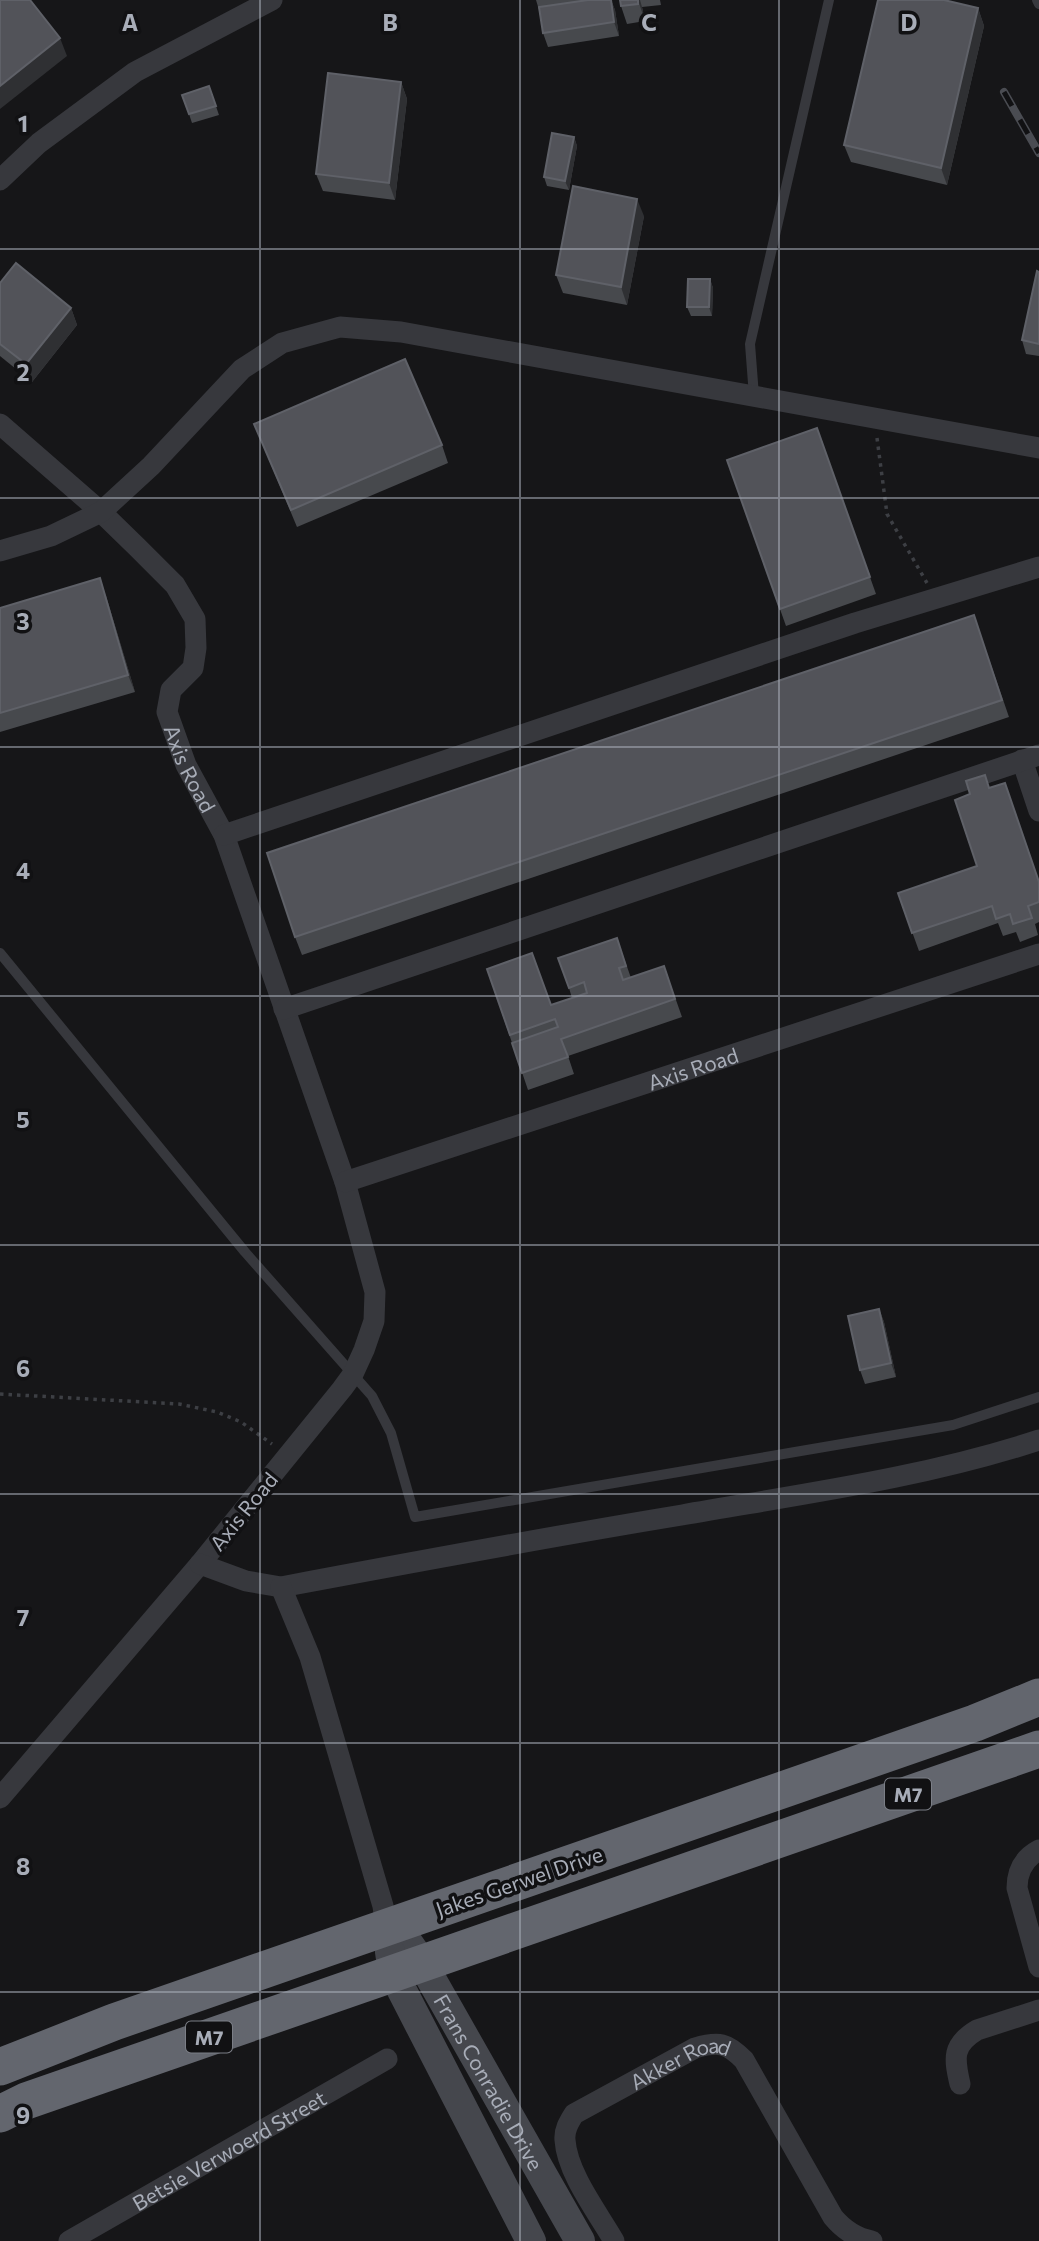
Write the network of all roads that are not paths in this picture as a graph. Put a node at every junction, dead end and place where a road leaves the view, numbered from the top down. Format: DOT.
graph roads {
  1 [pos="272,0"];
  2 [pos="829,0"];
  3 [pos="0,180"];
  4 [pos="754,396"];
  5 [pos="0,424"];
  6 [pos="1039,448"];
  7 [pos="101,512"];
  8 [pos="0,551"];
  9 [pos="1039,567"];
  10 [pos="1030,758"];
  11 [pos="1039,811"];
  12 [pos="224,835"];
  13 [pos="0,953"];
  14 [pos="1039,954"];
  15 [pos="284,1009"];
  16 [pos="345,1182"];
  17 [pos="354,1374"];
  18 [pos="1039,1397"];
  19 [pos="1039,1440"];
  20 [pos="200,1564"];
  21 [pos="281,1587"];
  22 [pos="1039,1697"];
  23 [pos="1039,1749"];
  24 [pos="0,1798"];
  25 [pos="1039,1850"];
  26 [pos="388,1919"];
  27 [pos="1039,1967"];
  28 [pos="407,1968"];
  29 [pos="1039,2010"];
  30 [pos="387,2059"];
  31 [pos="0,2067"];
  32 [pos="960,2084"];
  33 [pos="0,2114"];
  34 [pos="69,2241"];
  35 [pos="531,2241"];
  36 [pos="580,2241"];
  37 [pos="614,2241"];
  38 [pos="872,2241"];
  1 -- 3 [label="street"];
  2 -- 4 [label="lane"];
  4 -- 6 [label="street"];
  4 -- 7 [label="street"];
  5 -- 7 [label="street, Axis Road"];
  7 -- 8 [label="street"];
  7 -- 12 [label="street, Axis Road"];
  9 -- 12 [label="street"];
  10 -- 11 [label="street"];
  10 -- 15 [label="street"];
  12 -- 15 [label="street, Axis Road"];
  13 -- 17 [label="lane"];
  14 -- 16 [label="street, Axis Road"];
  15 -- 16 [label="street, Axis Road"];
  16 -- 17 [label="street, Axis Road"];
  17 -- 18 [label="lane"];
  17 -- 20 [label="street, Axis Road"];
  19 -- 21 [label="street"];
  20 -- 21 [label="street"];
  20 -- 24 [label="street, Axis Road"];
  21 -- 26 [label="street"];
  22 -- 26 [label="highway, Jakes Gerwel Drive / M7"];
  23 -- 28 [label="highway, M7"];
  25 -- 27 [label="street"];
  26 -- 28 [label="main road, Frans Conradie Drive"];
  26 -- 31 [label="highway, Jakes Gerwel Drive / M7"];
  28 -- 33 [label="highway, M7"];
  28 -- 35 [label="main road, Frans Conradie Drive"];
  28 -- 36 [label="main road, Frans Conradie Drive"];
  29 -- 32 [label="street"];
  30 -- 34 [label="street, Betsie Verwoerd Street"];
  37 -- 38 [label="street, Akker Road"];
}
